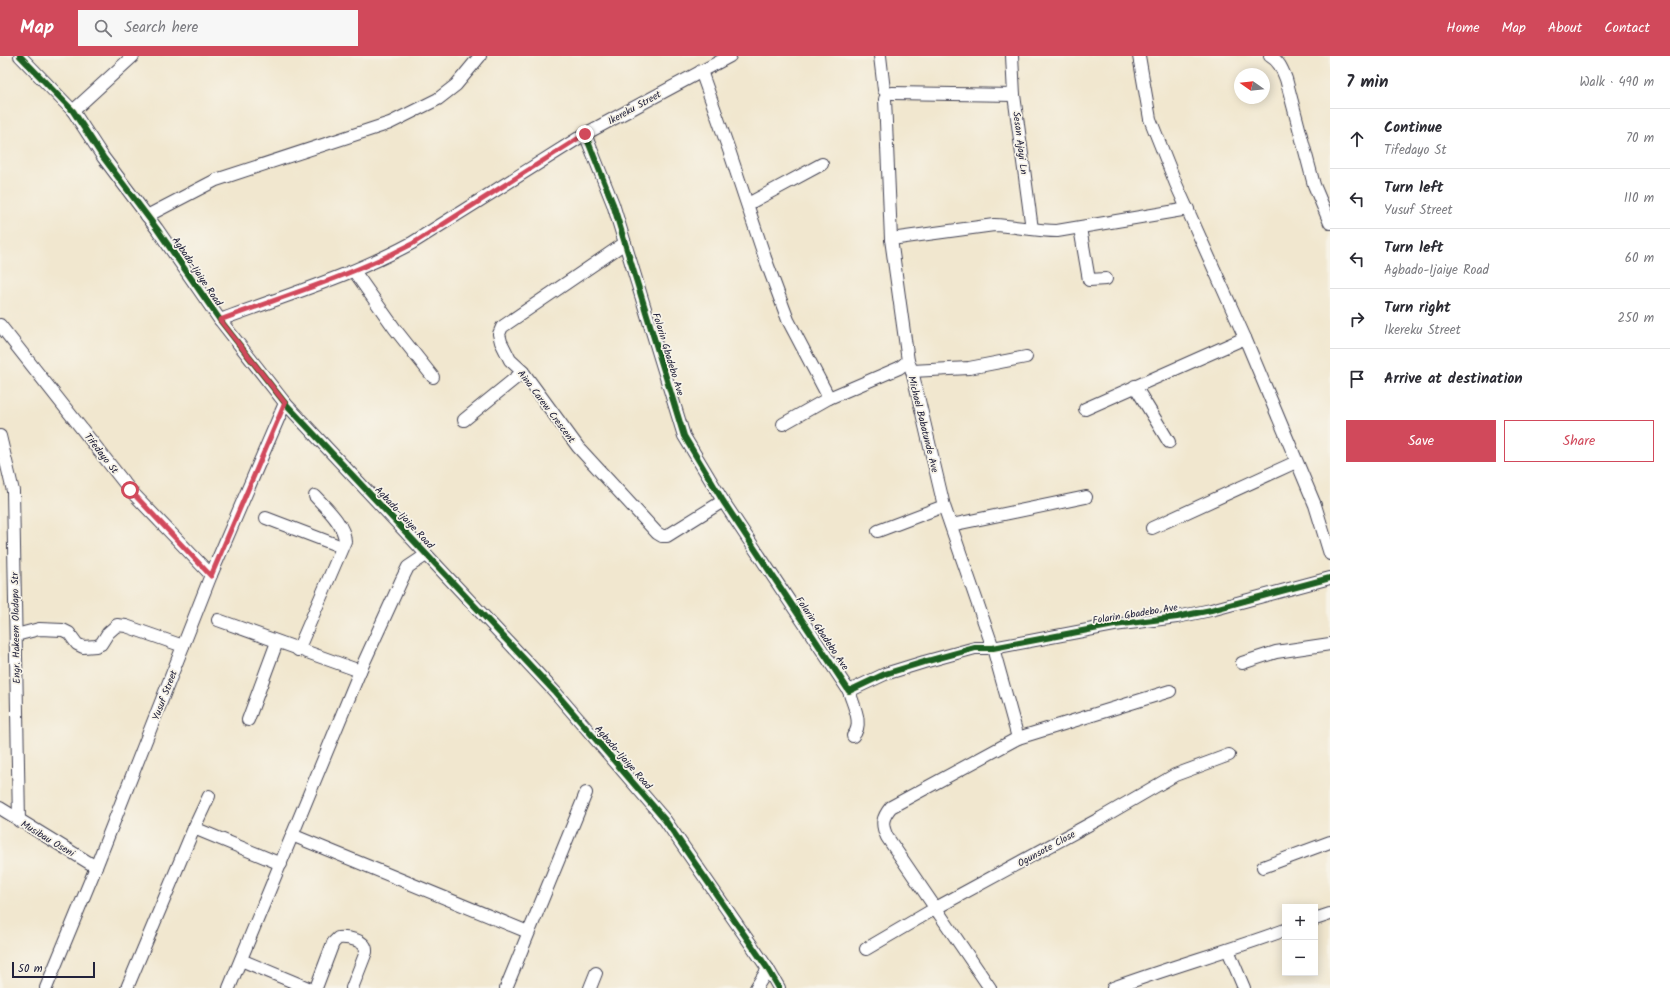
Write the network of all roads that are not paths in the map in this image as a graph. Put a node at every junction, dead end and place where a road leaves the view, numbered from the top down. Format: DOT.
graph roads {
  1 [pos="133,56"];
  2 [pos="480,56"];
  3 [pos="730,56"];
  4 [pos="880,56"];
  5 [pos="1012,56"];
  6 [pos="1139,56"];
  7 [pos="1270,56"];
  8 [pos="28,58"];
  9 [pos="701,71"];
  10 [pos="887,94"];
  11 [pos="1014,95"];
  12 [pos="73,111"];
  13 [pos="585,134"];
  14 [pos="822,164"];
  15 [pos="748,204"];
  16 [pos="1188,209"];
  17 [pos="147,216"];
  18 [pos="1330,224"];
  19 [pos="1080,228"];
  20 [pos="1032,229"];
  21 [pos="891,239"];
  22 [pos="625,243"];
  23 [pos="354,271"];
  24 [pos="1106,279"];
  25 [pos="220,320"];
  26 [pos="0,325"];
  27 [pos="1245,338"];
  28 [pos="1026,357"];
  29 [pos="910,366"];
  30 [pos="523,372"];
  31 [pos="433,377"];
  32 [pos="1136,386"];
  33 [pos="829,398"];
  34 [pos="285,403"];
  35 [pos="1085,409"];
  36 [pos="464,420"];
  37 [pos="783,424"];
  38 [pos="0,436"];
  39 [pos="1169,442"];
  40 [pos="1296,462"];
  41 [pos="315,496"];
  42 [pos="1086,497"];
  43 [pos="723,501"];
  44 [pos="944,506"];
  45 [pos="266,518"];
  46 [pos="951,525"];
  47 [pos="1152,528"];
  48 [pos="878,531"];
  49 [pos="342,547"];
  50 [pos="1330,554"];
  51 [pos="426,555"];
  52 [pos="211,576"];
  53 [pos="1330,578"];
  54 [pos="218,620"];
  55 [pos="16,635"];
  56 [pos="277,642"];
  57 [pos="1330,644"];
  58 [pos="183,646"];
  59 [pos="993,648"];
  60 [pos="298,650"];
  61 [pos="1242,663"];
  62 [pos="360,671"];
  63 [pos="849,691"];
  64 [pos="1170,691"];
  65 [pos="248,720"];
  66 [pos="854,736"];
  67 [pos="1018,738"];
  68 [pos="1229,755"];
  69 [pos="586,793"];
  70 [pos="209,796"];
  71 [pos="0,808"];
  72 [pos="19,821"];
  73 [pos="194,828"];
  74 [pos="292,835"];
  75 [pos="1330,842"];
  76 [pos="281,864"];
  77 [pos="96,867"];
  78 [pos="1263,867"];
  79 [pos="936,908"];
  80 [pos="1330,914"];
  81 [pos="1318,918"];
  82 [pos="1282,931"];
  83 [pos="528,932"];
  84 [pos="866,949"];
  85 [pos="1228,950"];
  86 [pos="241,960"];
  87 [pos="768,969"];
  88 [pos="596,973"];
  89 [pos="46,988"];
  90 [pos="127,988"];
  91 [pos="229,988"];
  92 [pos="308,988"];
  93 [pos="316,988"];
  94 [pos="352,988"];
  95 [pos="506,988"];
  96 [pos="590,988"];
  97 [pos="756,988"];
  98 [pos="779,988"];
  99 [pos="990,988"];
  100 [pos="1113,988"];
  101 [pos="1244,988"];
  1 -- 12 [label="street"];
  2 -- 17 [label="street"];
  3 -- 9 [label="street, Ikereku Street"];
  4 -- 10 [label="street, Michael Babatunde Ave"];
  5 -- 11 [label="street, Sesan Ajayi Ln"];
  6 -- 16 [label="street"];
  7 -- 18 [label="street"];
  8 -- 12 [label="street, Agbado-Ijaiye Road"];
  9 -- 13 [label="street, Ikereku Street"];
  9 -- 15 [label="street"];
  10 -- 11 [label="street"];
  10 -- 21 [label="street, Michael Babatunde Ave"];
  11 -- 20 [label="street, Sesan Ajayi Ln"];
  12 -- 17 [label="street, Agbado-Ijaiye Road"];
  13 -- 22 [label="street, Folarin Gbadebo Ave"];
  13 -- 23 [label="street, Ikereku Street"];
  14 -- 15 [label="street"];
  15 -- 33 [label="street"];
  16 -- 19 [label="street"];
  16 -- 27 [label="street"];
  17 -- 25 [label="street, Agbado-Ijaiye Road"];
  19 -- 20 [label="street"];
  19 -- 24 [label="street"];
  20 -- 21 [label="street"];
  21 -- 29 [label="street, Michael Babatunde Ave"];
  22 -- 30 [label="street, Aina Carew Crescent"];
  22 -- 43 [label="street, Folarin Gbadebo Ave"];
  23 -- 25 [label="street, Ikereku Street"];
  23 -- 31 [label="street"];
  25 -- 34 [label="street, Agbado-Ijaiye Road"];
  26 -- 52 [label="street, Tifedayo St"];
  27 -- 32 [label="street"];
  27 -- 40 [label="street"];
  28 -- 29 [label="street"];
  29 -- 33 [label="street"];
  29 -- 44 [label="street, Michael Babatunde Ave"];
  30 -- 36 [label="street"];
  30 -- 43 [label="street, Aina Carew Crescent"];
  32 -- 35 [label="street"];
  32 -- 39 [label="street"];
  33 -- 37 [label="street"];
  34 -- 51 [label="street, Agbado-Ijaiye Road"];
  34 -- 52 [label="street, Yusuf Street"];
  38 -- 55 [label="street, Engr. Hakeem Oladapo Str"];
  40 -- 47 [label="street"];
  40 -- 50 [label="street"];
  41 -- 49 [label="street"];
  42 -- 46 [label="street"];
  43 -- 63 [label="street, Folarin Gbadebo Ave"];
  44 -- 46 [label="street, Michael Babatunde Ave"];
  44 -- 48 [label="street"];
  45 -- 49 [label="street"];
  46 -- 59 [label="street, Michael Babatunde Ave"];
  49 -- 60 [label="street"];
  51 -- 62 [label="street"];
  51 -- 87 [label="street, Agbado-Ijaiye Road"];
  52 -- 58 [label="street, Yusuf Street"];
  53 -- 59 [label="street, Folarin Gbadebo Ave"];
  54 -- 56 [label="street"];
  55 -- 58 [label="street"];
  55 -- 72 [label="street, Engr. Hakeem Oladapo Str"];
  56 -- 60 [label="street"];
  56 -- 65 [label="street"];
  57 -- 61 [label="street"];
  58 -- 77 [label="street, Yusuf Street"];
  59 -- 63 [label="street, Folarin Gbadebo Ave"];
  59 -- 67 [label="street, Michael Babatunde Ave"];
  60 -- 62 [label="street"];
  62 -- 74 [label="street"];
  63 -- 66 [label="street"];
  64 -- 67 [label="street"];
  67 -- 79 [label="street"];
  68 -- 79 [label="street, Ogunsote Close"];
  69 -- 83 [label="street"];
  70 -- 73 [label="street"];
  71 -- 72 [label="street, Musibau Oseni"];
  72 -- 77 [label="street, Musibau Oseni"];
  73 -- 76 [label="street"];
  73 -- 90 [label="street"];
  74 -- 76 [label="street"];
  74 -- 83 [label="street"];
  75 -- 78 [label="street"];
  76 -- 86 [label="street"];
  77 -- 89 [label="street, Yusuf Street"];
  79 -- 84 [label="street, Ogunsote Close"];
  79 -- 99 [label="street"];
  80 -- 81 [label="street"];
  82 -- 85 [label="street"];
  83 -- 95 [label="street"];
  85 -- 100 [label="street"];
  85 -- 101 [label="street"];
  86 -- 91 [label="street"];
  86 -- 92 [label="street"];
  87 -- 97 [label="street"];
  87 -- 98 [label="street, Agbado-Ijaiye Road"];
  88 -- 96 [label="street"];
  93 -- 94 [label="street"];
}
